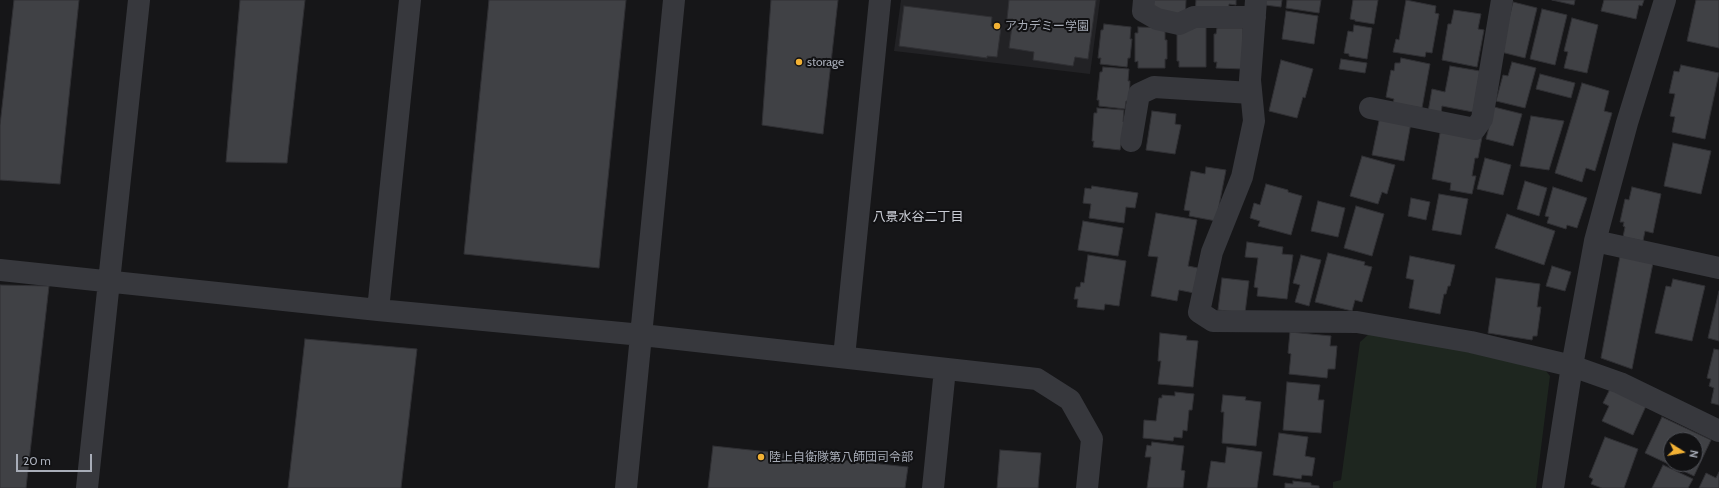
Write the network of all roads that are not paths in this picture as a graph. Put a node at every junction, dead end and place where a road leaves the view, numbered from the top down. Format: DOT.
graph roads {
  1 [pos="139,0"];
  2 [pos="410,0"];
  3 [pos="674,0"];
  4 [pos="880,0"];
  5 [pos="1144,0"];
  6 [pos="1502,0"];
  7 [pos="1666,0"];
  8 [pos="1255,8"];
  9 [pos="1251,93"];
  10 [pos="1370,108"];
  11 [pos="1131,141"];
  12 [pos="1595,241"];
  13 [pos="1719,268"];
  14 [pos="0,270"];
  15 [pos="109,282"];
  16 [pos="378,310"];
  17 [pos="642,335"];
  18 [pos="844,358"];
  19 [pos="1572,366"];
  20 [pos="945,369"];
  21 [pos="1719,432"];
  22 [pos="87,488"];
  23 [pos="626,488"];
  24 [pos="933,488"];
  25 [pos="1087,488"];
  26 [pos="1553,488"];
  1 -- 15 [label="street"];
  2 -- 16 [label="street"];
  3 -- 17 [label="street"];
  4 -- 18 [label="street"];
  5 -- 8 [label="street"];
  6 -- 10 [label="street"];
  7 -- 12 [label="street"];
  8 -- 9 [label="street"];
  9 -- 11 [label="street"];
  9 -- 19 [label="street"];
  12 -- 13 [label="street"];
  12 -- 19 [label="street"];
  14 -- 15 [label="street"];
  15 -- 16 [label="street"];
  15 -- 22 [label="street"];
  16 -- 17 [label="street"];
  17 -- 18 [label="street"];
  17 -- 23 [label="street"];
  18 -- 20 [label="street"];
  19 -- 21 [label="street"];
  19 -- 26 [label="street"];
  20 -- 24 [label="street"];
  20 -- 25 [label="street"];
}
